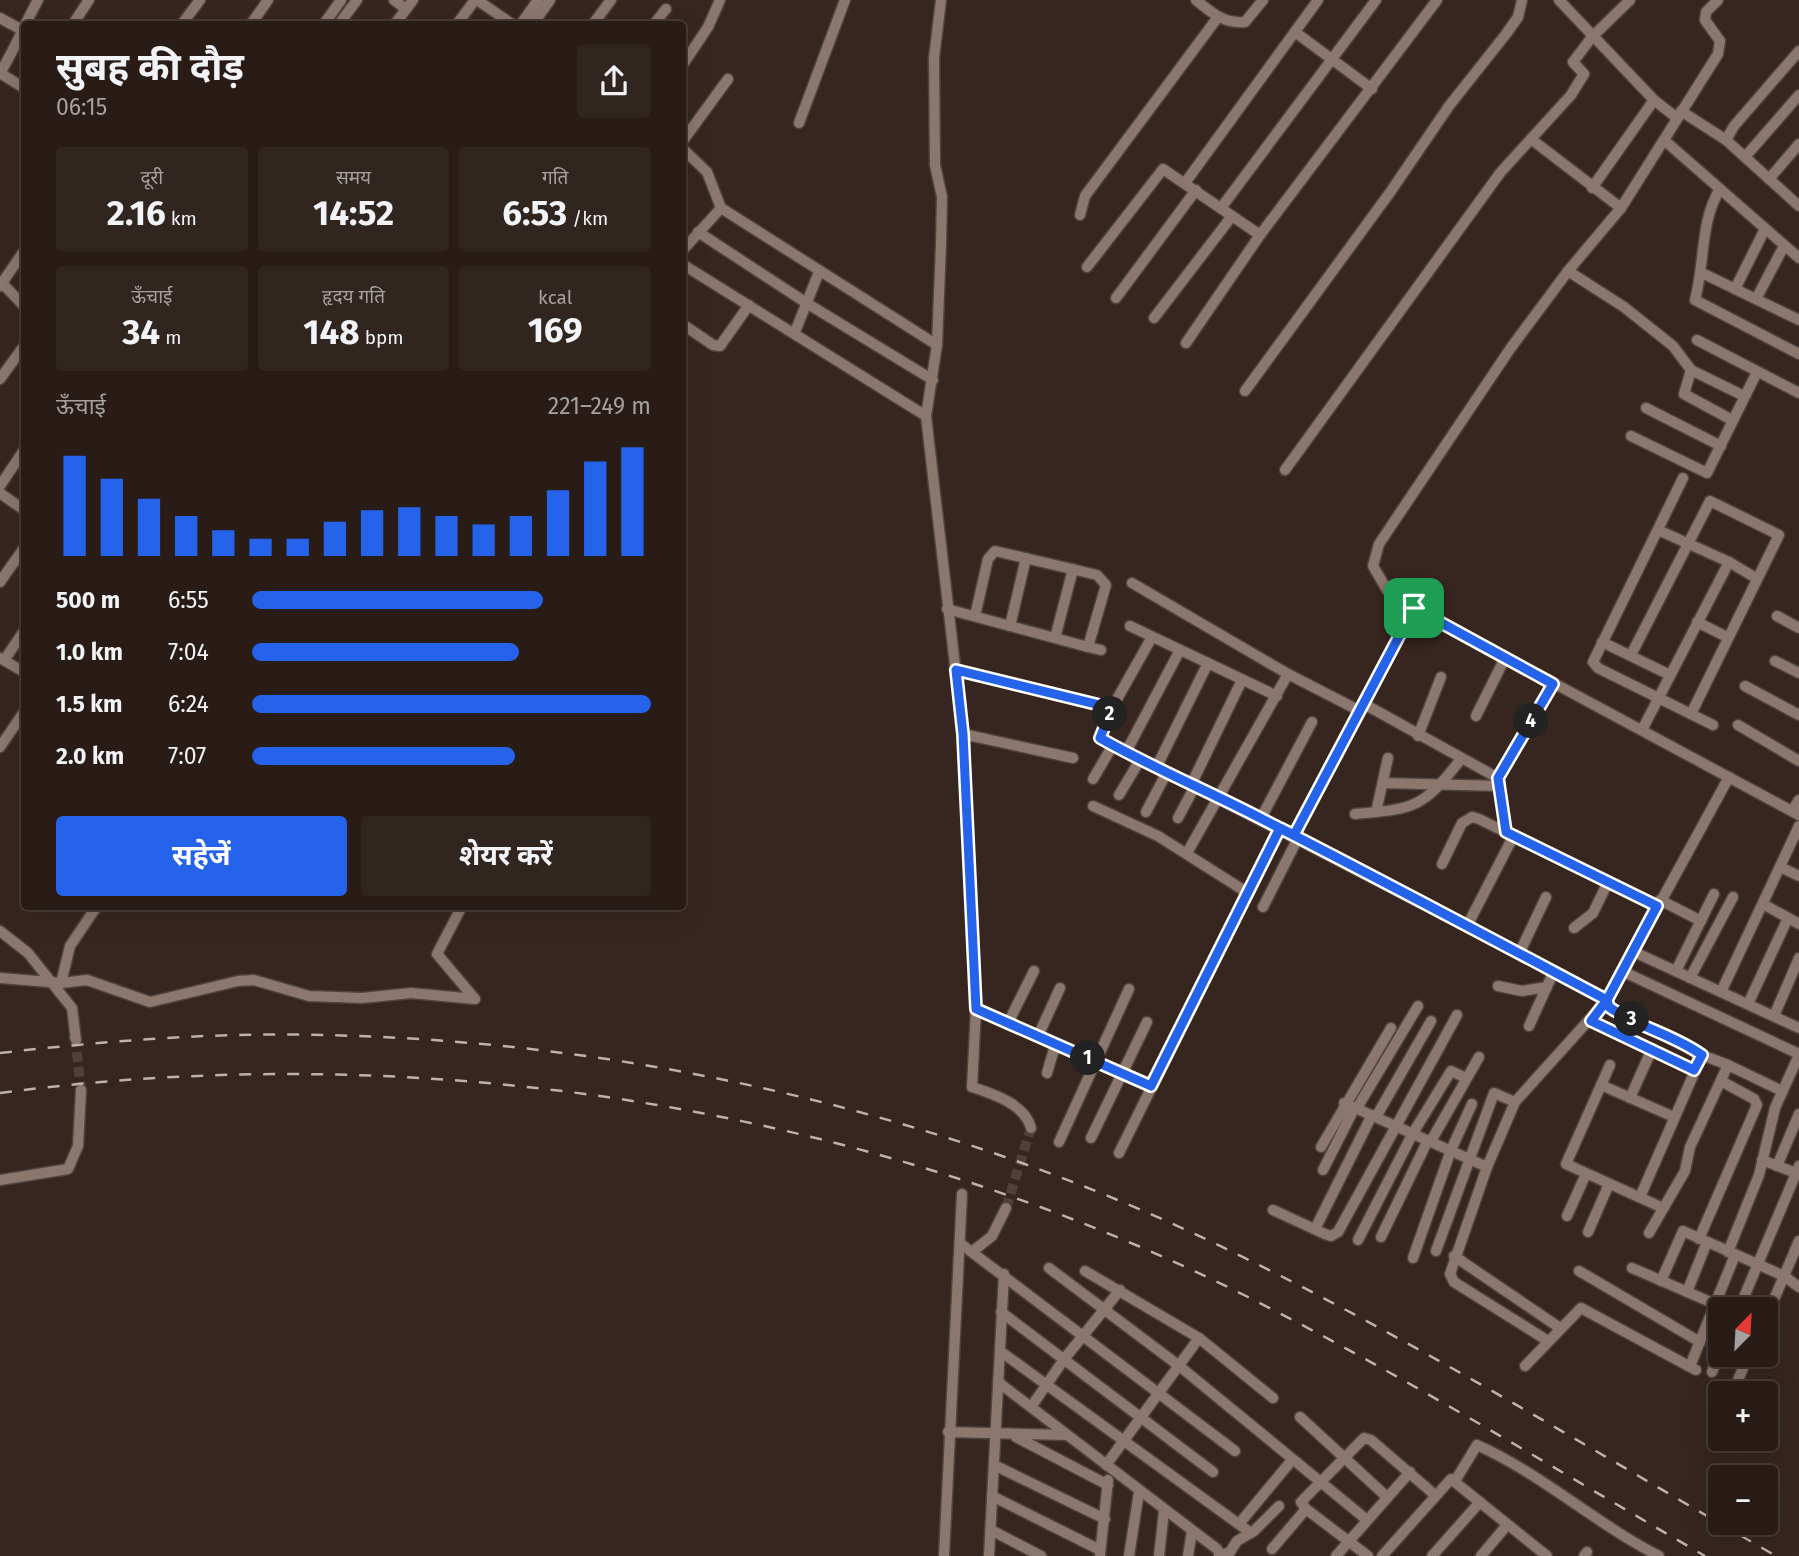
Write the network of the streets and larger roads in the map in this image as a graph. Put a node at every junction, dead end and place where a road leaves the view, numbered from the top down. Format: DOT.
graph roads {
  1 [pos="38,0"];
  2 [pos="89,0"];
  3 [pos="200,0"];
  4 [pos="268,0"];
  5 [pos="341,0"];
  6 [pos="357,0"];
  7 [pos="394,0"];
  8 [pos="476,0"];
  9 [pos="538,0"];
  10 [pos="551,0"];
  11 [pos="611,0"];
  12 [pos="720,0"];
  13 [pos="845,0"];
  14 [pos="941,0"];
  15 [pos="1196,0"];
  16 [pos="1264,0"];
  17 [pos="1318,0"];
  18 [pos="1376,0"];
  19 [pos="1437,0"];
  20 [pos="1522,0"];
  21 [pos="1559,0"];
  22 [pos="1630,0"];
  23 [pos="1718,0"];
  24 [pos="410,4"];
  25 [pos="666,9"];
  26 [pos="1218,17"];
  27 [pos="0,18"];
  28 [pos="28,21"];
  29 [pos="75,21"];
  30 [pos="184,21"];
  31 [pos="253,21"];
  32 [pos="326,21"];
  33 [pos="341,21"];
  34 [pos="397,21"];
  35 [pos="459,21"];
  36 [pos="508,21"];
  37 [pos="523,21"];
  38 [pos="535,21"];
  39 [pos="595,21"];
  40 [pos="656,21"];
  41 [pos="21,30"];
  42 [pos="1295,32"];
  43 [pos="21,36"];
  44 [pos="1592,37"];
  45 [pos="1799,51"];
  46 [pos="686,60"];
  47 [pos="1331,61"];
  48 [pos="0,73"];
  49 [pos="728,79"];
  50 [pos="21,86"];
  51 [pos="1372,89"];
  52 [pos="1799,94"];
  53 [pos="1654,100"];
  54 [pos="1679,115"];
  55 [pos="799,123"];
  56 [pos="686,137"];
  57 [pos="1531,139"];
  58 [pos="1664,139"];
  59 [pos="1726,140"];
  60 [pos="1799,144"];
  61 [pos="686,152"];
  62 [pos="1745,158"];
  63 [pos="1769,179"];
  64 [pos="1185,183"];
  65 [pos="1592,188"];
  66 [pos="1720,189"];
  67 [pos="1196,190"];
  68 [pos="1798,202"];
  69 [pos="721,208"];
  70 [pos="1221,208"];
  71 [pos="1621,208"];
  72 [pos="1080,215"];
  73 [pos="1233,216"];
  74 [pos="1765,229"];
  75 [pos="698,232"];
  76 [pos="1260,235"];
  77 [pos="686,246"];
  78 [pos="1784,246"];
  79 [pos="21,255"];
  80 [pos="1799,258"];
  81 [pos="686,266"];
  82 [pos="1087,267"];
  83 [pos="1568,271"];
  84 [pos="819,272"];
  85 [pos="1702,273"];
  86 [pos="1,285"];
  87 [pos="1735,289"];
  88 [pos="1116,298"];
  89 [pos="1756,299"];
  90 [pos="21,303"];
  91 [pos="808,304"];
  92 [pos="749,305"];
  93 [pos="1154,318"];
  94 [pos="1799,320"];
  95 [pos="686,327"];
  96 [pos="794,332"];
  97 [pos="1697,340"];
  98 [pos="1186,343"];
  99 [pos="937,345"];
  100 [pos="21,350"];
  101 [pos="1799,354"];
  102 [pos="1691,370"];
  103 [pos="1757,372"];
  104 [pos="0,379"];
  105 [pos="933,380"];
  106 [pos="1245,391"];
  107 [pos="1799,393"];
  108 [pos="1744,396"];
  109 [pos="1646,408"];
  110 [pos="926,416"];
  111 [pos="1732,420"];
  112 [pos="1631,436"];
  113 [pos="1721,446"];
  114 [pos="21,454"];
  115 [pos="1285,470"];
  116 [pos="1683,478"];
  117 [pos="0,486"];
  118 [pos="0,493"];
  119 [pos="21,507"];
  120 [pos="1658,530"];
  121 [pos="1686,543"];
  122 [pos="21,552"];
  123 [pos="1026,558"];
  124 [pos="1729,562"];
  125 [pos="1073,569"];
  126 [pos="1756,578"];
  127 [pos="0,582"];
  128 [pos="1132,583"];
  129 [pos="1414,608"];
  130 [pos="947,609"];
  131 [pos="975,617"];
  132 [pos="1777,617"];
  133 [pos="1698,622"];
  134 [pos="1010,626"];
  135 [pos="1130,626"];
  136 [pos="1798,626"];
  137 [pos="21,635"];
  138 [pos="1152,637"];
  139 [pos="1727,637"];
  140 [pos="1055,638"];
  141 [pos="1602,642"];
  142 [pos="1088,647"];
  143 [pos="1101,650"];
  144 [pos="1181,650"];
  145 [pos="1631,655"];
  146 [pos="1505,658"];
  147 [pos="2,659"];
  148 [pos="1775,661"];
  149 [pos="1208,663"];
  150 [pos="21,670"];
  151 [pos="956,670"];
  152 [pos="1799,673"];
  153 [pos="1289,674"];
  154 [pos="1670,675"];
  155 [pos="1441,677"];
  156 [pos="1242,680"];
  157 [pos="1553,684"];
  158 [pos="1745,686"];
  159 [pos="1277,696"];
  160 [pos="1658,698"];
  161 [pos="1362,707"];
  162 [pos="1112,708"];
  163 [pos="1691,714"];
  164 [pos="1799,715"];
  165 [pos="21,716"];
  166 [pos="1476,716"];
  167 [pos="1312,722"];
  168 [pos="1713,725"];
  169 [pos="1738,725"];
  170 [pos="1642,730"];
  171 [pos="963,734"];
  172 [pos="1418,736"];
  173 [pos="1113,746"];
  174 [pos="0,747"];
  175 [pos="1126,752"];
  176 [pos="1073,758"];
  177 [pos="1388,758"];
  178 [pos="1461,759"];
  179 [pos="1140,760"];
  180 [pos="1799,761"];
  181 [pos="1156,768"];
  182 [pos="1166,774"];
  183 [pos="1729,777"];
  184 [pos="1093,779"];
  185 [pos="1499,782"];
  186 [pos="1382,783"];
  187 [pos="1193,785"];
  188 [pos="1441,786"];
  189 [pos="1119,795"];
  190 [pos="1220,798"];
  191 [pos="1799,800"];
  192 [pos="1093,806"];
  193 [pos="1146,812"];
  194 [pos="1376,812"];
  195 [pos="1796,813"];
  196 [pos="1355,814"];
  197 [pos="1178,818"];
  198 [pos="1261,818"];
  199 [pos="1799,826"];
  200 [pos="1280,828"];
  201 [pos="1510,834"];
  202 [pos="1296,837"];
  203 [pos="1187,853"];
  204 [pos="1442,864"];
  205 [pos="1780,867"];
  206 [pos="1799,876"];
  207 [pos="1608,882"];
  208 [pos="1248,893"];
  209 [pos="1714,894"];
  210 [pos="1546,897"];
  211 [pos="1733,897"];
  212 [pos="1658,903"];
  213 [pos="1763,904"];
  214 [pos="1263,907"];
  215 [pos="94,910"];
  216 [pos="460,910"];
  217 [pos="1788,918"];
  218 [pos="1701,921"];
  219 [pos="1799,925"];
  220 [pos="1467,926"];
  221 [pos="1574,928"];
  222 [pos="0,931"];
  223 [pos="1632,951"];
  224 [pos="1519,954"];
  225 [pos="1799,958"];
  226 [pos="1034,971"];
  227 [pos="1554,971"];
  228 [pos="1622,971"];
  229 [pos="1676,971"];
  230 [pos="0,978"];
  231 [pos="1690,978"];
  232 [pos="48,982"];
  233 [pos="61,983"];
  234 [pos="1498,986"];
  235 [pos="1547,987"];
  236 [pos="1060,988"];
  237 [pos="1129,989"];
  238 [pos="1721,992"];
  239 [pos="1607,1000"];
  240 [pos="1748,1004"];
  241 [pos="1418,1006"];
  242 [pos="976,1009"];
  243 [pos="1457,1015"];
  244 [pos="1774,1016"];
  245 [pos="1009,1021"];
  246 [pos="1431,1021"];
  247 [pos="1591,1021"];
  248 [pos="1147,1022"];
  249 [pos="1529,1026"];
  250 [pos="1391,1028"];
  251 [pos="1799,1028"];
  252 [pos="1039,1034"];
  253 [pos="75,1037"];
  254 [pos="1055,1046"];
  255 [pos="1652,1049"];
  256 [pos="1702,1055"];
  257 [pos="1479,1057"];
  258 [pos="1095,1060"];
  259 [pos="1798,1060"];
  260 [pos="1610,1065"];
  261 [pos="1728,1065"];
  262 [pos="1694,1070"];
  263 [pos="1047,1073"];
  264 [pos="1122,1073"];
  265 [pos="1466,1078"];
  266 [pos="1721,1081"];
  267 [pos="1601,1085"];
  268 [pos="1151,1086"];
  269 [pos="81,1090"];
  270 [pos="1782,1091"];
  271 [pos="1630,1098"];
  272 [pos="1515,1102"];
  273 [pos="1344,1103"];
  274 [pos="1472,1104"];
  275 [pos="1356,1108"];
  276 [pos="1799,1114"];
  277 [pos="1374,1116"];
  278 [pos="1674,1117"];
  279 [pos="1394,1125"];
  280 [pos="1031,1128"];
  281 [pos="1413,1133"];
  282 [pos="1091,1138"];
  283 [pos="1430,1141"];
  284 [pos="1059,1142"];
  285 [pos="1321,1147"];
  286 [pos="1451,1150"];
  287 [pos="1119,1153"];
  288 [pos="1469,1158"];
  289 [pos="1762,1160"];
  290 [pos="1777,1166"];
  291 [pos="1487,1167"];
  292 [pos="1798,1169"];
  293 [pos="1323,1170"];
  294 [pos="1586,1174"];
  295 [pos="0,1180"];
  296 [pos="1609,1184"];
  297 [pos="962,1194"];
  298 [pos="1640,1197"];
  299 [pos="1006,1208"];
  300 [pos="1663,1208"];
  301 [pos="1273,1210"];
  302 [pos="1567,1216"];
  303 [pos="1315,1229"];
  304 [pos="1588,1232"];
  305 [pos="1649,1233"];
  306 [pos="1381,1237"];
  307 [pos="1358,1240"];
  308 [pos="1703,1241"];
  309 [pos="1799,1241"];
  310 [pos="961,1244"];
  311 [pos="973,1251"];
  312 [pos="1436,1251"];
  313 [pos="1732,1253"];
  314 [pos="1454,1256"];
  315 [pos="1413,1258"];
  316 [pos="1757,1265"];
  317 [pos="1049,1268"];
  318 [pos="1632,1268"];
  319 [pos="1085,1270"];
  320 [pos="1579,1271"];
  321 [pos="1004,1274"];
  322 [pos="1784,1276"];
  323 [pos="1661,1281"];
  324 [pos="1799,1287"];
  325 [pos="1120,1290"];
  326 [pos="1687,1292"];
  327 [pos="1717,1297"];
  328 [pos="1744,1297"];
  329 [pos="1775,1297"];
  330 [pos="1708,1301"];
  331 [pos="1102,1311"];
  332 [pos="1001,1312"];
  333 [pos="1708,1322"];
  334 [pos="1560,1328"];
  335 [pos="1082,1336"];
  336 [pos="1199,1338"];
  337 [pos="1548,1341"];
  338 [pos="1700,1342"];
  339 [pos="1000,1351"];
  340 [pos="1065,1358"];
  341 [pos="1178,1365"];
  342 [pos="1525,1366"];
  343 [pos="1714,1367"];
  344 [pos="1744,1367"];
  345 [pos="1712,1372"];
  346 [pos="1738,1380"];
  347 [pos="998,1382"];
  348 [pos="1046,1385"];
  349 [pos="1157,1392"];
  350 [pos="1273,1398"];
  351 [pos="1031,1407"];
  352 [pos="1141,1415"];
  353 [pos="1300,1417"];
  354 [pos="948,1432"];
  355 [pos="995,1434"];
  356 [pos="1012,1435"];
  357 [pos="1067,1435"];
  358 [pos="1122,1439"];
  359 [pos="1235,1451"];
  360 [pos="1345,1458"];
  361 [pos="1292,1460"];
  362 [pos="994,1465"];
  363 [pos="1108,1467"];
  364 [pos="1213,1472"];
  365 [pos="1410,1472"];
  366 [pos="1321,1481"];
  367 [pos="1455,1481"];
  368 [pos="1108,1485"];
  369 [pos="1139,1492"];
  370 [pos="1436,1494"];
  371 [pos="992,1496"];
  372 [pos="1387,1497"];
  373 [pos="1480,1502"];
  374 [pos="1279,1506"];
  375 [pos="1306,1509"];
  376 [pos="1164,1511"];
  377 [pos="1105,1519"];
  378 [pos="1367,1520"];
  379 [pos="1239,1524"];
  380 [pos="1507,1525"];
  381 [pos="991,1530"];
  382 [pos="1192,1531"];
  383 [pos="1251,1534"];
  384 [pos="1349,1541"];
  385 [pos="1272,1549"];
  386 [pos="1534,1552"];
  387 [pos="1100,1553"];
  388 [pos="1226,1554"];
  389 [pos="944,1556"];
  390 [pos="989,1556"];
  391 [pos="1041,1556"];
  392 [pos="1129,1556"];
  393 [pos="1159,1556"];
  394 [pos="1188,1556"];
  395 [pos="1336,1556"];
  396 [pos="1368,1556"];
  397 [pos="1382,1556"];
  398 [pos="1432,1556"];
  399 [pos="1481,1556"];
  400 [pos="1547,1556"];
  401 [pos="1659,1556"];
  1 -- 28 [label="street"];
  2 -- 29 [label="street"];
  3 -- 30 [label="street"];
  4 -- 31 [label="street"];
  5 -- 32 [label="street"];
  6 -- 33 [label="street"];
  7 -- 24 [label="street"];
  8 -- 35 [label="street"];
  8 -- 36 [label="street"];
  9 -- 37 [label="street"];
  10 -- 38 [label="street"];
  11 -- 39 [label="street"];
  12 -- 46 [label="street"];
  13 -- 55 [label="street"];
  14 -- 99 [label="street"];
  15 -- 26 [label="street"];
  16 -- 26 [label="street"];
  17 -- 42 [label="street"];
  18 -- 47 [label="street"];
  19 -- 51 [label="street"];
  20 -- 106 [label="street"];
  21 -- 44 [label="street"];
  22 -- 44 [label="street"];
  23 -- 54 [label="street"];
  24 -- 34 [label="street"];
  25 -- 40 [label="street"];
  26 -- 72 [label="street"];
  27 -- 41 [label="street"];
  42 -- 47 [label="street"];
  42 -- 64 [label="street"];
  43 -- 48 [label="street"];
  44 -- 53 [label="street"];
  44 -- 57 [label="street"];
  45 -- 59 [label="street"];
  47 -- 51 [label="street"];
  47 -- 70 [label="street"];
  48 -- 50 [label="street"];
  49 -- 56 [label="street"];
  51 -- 76 [label="street"];
  52 -- 62 [label="street"];
  53 -- 54 [label="street"];
  53 -- 65 [label="street"];
  54 -- 58 [label="street"];
  54 -- 59 [label="street"];
  57 -- 65 [label="street"];
  57 -- 115 [label="street"];
  58 -- 66 [label="street"];
  58 -- 71 [label="street"];
  59 -- 62 [label="street"];
  60 -- 63 [label="street"];
  61 -- 69 [label="street"];
  62 -- 63 [label="street"];
  63 -- 68 [label="street"];
  64 -- 67 [label="street"];
  64 -- 82 [label="street"];
  65 -- 71 [label="street"];
  66 -- 74 [label="street"];
  66 -- 85 [label="street"];
  67 -- 70 [label="street"];
  67 -- 88 [label="street"];
  69 -- 75 [label="street"];
  69 -- 84 [label="street"];
  70 -- 73 [label="street"];
  71 -- 83 [label="street"];
  73 -- 76 [label="street"];
  73 -- 93 [label="street"];
  74 -- 78 [label="street"];
  74 -- 87 [label="street"];
  75 -- 77 [label="street"];
  75 -- 91 [label="street"];
  76 -- 98 [label="street"];
  78 -- 80 [label="street"];
  78 -- 89 [label="street"];
  79 -- 86 [label="street"];
  81 -- 92 [label="street"];
  83 -- 102 [label="street"];
  83 -- 129 [label="street"];
  84 -- 91 [label="street"];
  84 -- 99 [label="street"];
  85 -- 87 [label="street"];
  85 -- 101 [label="street"];
  86 -- 90 [label="street"];
  87 -- 89 [label="street"];
  89 -- 94 [label="street"];
  91 -- 96 [label="street"];
  91 -- 105 [label="street"];
  92 -- 95 [label="street"];
  92 -- 96 [label="street"];
  96 -- 110 [label="street"];
  97 -- 103 [label="street"];
  99 -- 105 [label="street"];
  100 -- 104 [label="street"];
  102 -- 108 [label="street"];
  102 -- 111 [label="street"];
  103 -- 107 [label="street"];
  103 -- 108 [label="street"];
  105 -- 110 [label="street"];
  108 -- 111 [label="street"];
  109 -- 113 [label="street"];
  110 -- 130 [label="street"];
  111 -- 113 [label="street"];
  112 -- 113 [label="street"];
  114 -- 117 [label="street"];
  116 -- 120 [label="street"];
  118 -- 119 [label="street"];
  120 -- 121 [label="street"];
  120 -- 141 [label="street"];
  121 -- 124 [label="street"];
  121 -- 126 [label="street"];
  121 -- 145 [label="street"];
  122 -- 127 [label="street"];
  123 -- 125 [label="street"];
  123 -- 131 [label="street"];
  123 -- 134 [label="street"];
  124 -- 126 [label="street"];
  124 -- 133 [label="street"];
  125 -- 140 [label="street"];
  125 -- 142 [label="street"];
  126 -- 139 [label="street"];
  128 -- 153 [label="street"];
  129 -- 146 [label="street"];
  129 -- 161 [label="street"];
  130 -- 131 [label="street"];
  130 -- 151 [label="street"];
  131 -- 134 [label="street"];
  132 -- 136 [label="street"];
  133 -- 139 [label="street"];
  133 -- 154 [label="street"];
  134 -- 140 [label="street"];
  135 -- 138 [label="street"];
  137 -- 147 [label="street"];
  138 -- 144 [label="street"];
  138 -- 162 [label="street"];
  139 -- 163 [label="street"];
  140 -- 142 [label="street"];
  141 -- 145 [label="street"];
  141 -- 160 [label="street"];
  142 -- 143 [label="street"];
  144 -- 149 [label="street"];
  144 -- 175 [label="street"];
  145 -- 154 [label="street"];
  146 -- 157 [label="street"];
  146 -- 166 [label="street"];
  147 -- 150 [label="street"];
  148 -- 152 [label="street"];
  149 -- 156 [label="street"];
  149 -- 181 [label="street"];
  151 -- 162 [label="street"];
  151 -- 171 [label="street"];
  153 -- 159 [label="street"];
  153 -- 161 [label="street"];
  154 -- 160 [label="street"];
  155 -- 172 [label="street"];
  156 -- 159 [label="street"];
  156 -- 187 [label="street"];
  157 -- 170 [label="street"];
  157 -- 185 [label="street"];
  158 -- 164 [label="street"];
  159 -- 190 [label="street"];
  160 -- 163 [label="street"];
  160 -- 170 [label="street"];
  161 -- 172 [label="street"];
  161 -- 202 [label="street"];
  162 -- 173 [label="street"];
  163 -- 168 [label="street"];
  165 -- 174 [label="street"];
  167 -- 198 [label="street"];
  169 -- 180 [label="street"];
  170 -- 183 [label="street"];
  171 -- 176 [label="street"];
  171 -- 242 [label="street"];
  172 -- 178 [label="street"];
  173 -- 175 [label="street"];
  173 -- 184 [label="street"];
  175 -- 179 [label="street"];
  177 -- 186 [label="street"];
  178 -- 185 [label="street"];
  178 -- 188 [label="street"];
  179 -- 181 [label="street"];
  179 -- 189 [label="street"];
  181 -- 182 [label="street"];
  182 -- 187 [label="street"];
  182 -- 193 [label="street"];
  183 -- 195 [label="street"];
  183 -- 212 [label="street"];
  185 -- 188 [label="street"];
  185 -- 201 [label="street"];
  186 -- 188 [label="street"];
  186 -- 194 [label="street"];
  187 -- 190 [label="street"];
  187 -- 197 [label="street"];
  188 -- 194 [label="street"];
  190 -- 198 [label="street"];
  190 -- 203 [label="street"];
  191 -- 195 [label="street"];
  192 -- 203 [label="street"];
  194 -- 196 [label="street"];
  198 -- 200 [label="street"];
  199 -- 205 [label="street"];
  200 -- 202 [label="street"];
  200 -- 208 [label="street"];
  201 -- 204 [label="street"];
  201 -- 207 [label="street"];
  201 -- 220 [label="street"];
  202 -- 214 [label="street"];
  202 -- 220 [label="street"];
  203 -- 208 [label="street"];
  205 -- 206 [label="street"];
  205 -- 213 [label="street"];
  207 -- 212 [label="street"];
  207 -- 221 [label="street"];
  208 -- 268 [label="street"];
  209 -- 218 [label="street"];
  210 -- 224 [label="street"];
  211 -- 231 [label="street"];
  212 -- 218 [label="street"];
  212 -- 223 [label="street"];
  213 -- 217 [label="street"];
  213 -- 238 [label="street"];
  215 -- 233 [label="street"];
  216 -- 233 [label="street"];
  217 -- 219 [label="street"];
  217 -- 240 [label="street"];
  218 -- 229 [label="street"];
  220 -- 224 [label="street"];
  222 -- 232 [label="street"];
  223 -- 228 [label="street"];
  223 -- 229 [label="street"];
  224 -- 227 [label="street"];
  225 -- 244 [label="street"];
  226 -- 245 [label="street"];
  227 -- 235 [label="street"];
  227 -- 239 [label="street"];
  228 -- 239 [label="street"];
  228 -- 259 [label="street"];
  229 -- 231 [label="street"];
  230 -- 232 [label="street"];
  231 -- 238 [label="street"];
  232 -- 233 [label="street"];
  232 -- 253 [label="street"];
  234 -- 235 [label="street"];
  235 -- 249 [label="street"];
  236 -- 252 [label="street"];
  237 -- 258 [label="street"];
  238 -- 240 [label="street"];
  239 -- 247 [label="street"];
  239 -- 256 [label="street"];
  240 -- 244 [label="street"];
  241 -- 275 [label="street"];
  242 -- 245 [label="street"];
  242 -- 280 [label="street"];
  243 -- 279 [label="street"];
  244 -- 251 [label="street"];
  245 -- 252 [label="street"];
  246 -- 277 [label="street"];
  247 -- 255 [label="street"];
  247 -- 272 [label="street"];
  248 -- 264 [label="street"];
  250 -- 273 [label="street"];
  252 -- 254 [label="street"];
  254 -- 258 [label="street"];
  254 -- 263 [label="street"];
  255 -- 262 [label="street"];
  255 -- 271 [label="street"];
  256 -- 261 [label="street"];
  256 -- 262 [label="street"];
  257 -- 265 [label="street"];
  258 -- 264 [label="street"];
  258 -- 284 [label="street"];
  259 -- 270 [label="street"];
  260 -- 267 [label="street"];
  261 -- 266 [label="street"];
  261 -- 270 [label="street"];
  262 -- 278 [label="street"];
  264 -- 268 [label="street"];
  264 -- 282 [label="street"];
  265 -- 281 [label="street"];
  265 -- 283 [label="street"];
  266 -- 300 [label="street"];
  266 -- 308 [label="street"];
  267 -- 271 [label="street"];
  267 -- 294 [label="street"];
  268 -- 287 [label="street"];
  269 -- 295 [label="street"];
  270 -- 289 [label="street"];
  271 -- 278 [label="street"];
  272 -- 288 [label="street"];
  272 -- 291 [label="street"];
  273 -- 275 [label="street"];
  273 -- 285 [label="street"];
  274 -- 286 [label="street"];
  275 -- 277 [label="street"];
  275 -- 293 [label="street"];
  276 -- 290 [label="street"];
  277 -- 279 [label="street"];
  277 -- 303 [label="street"];
  278 -- 298 [label="street"];
  279 -- 281 [label="street"];
  279 -- 303 [label="street"];
  281 -- 283 [label="street"];
  281 -- 307 [label="street"];
  283 -- 286 [label="street"];
  283 -- 306 [label="street"];
  286 -- 288 [label="street"];
  286 -- 315 [label="street"];
  288 -- 291 [label="street"];
  288 -- 312 [label="street"];
  289 -- 290 [label="street"];
  289 -- 313 [label="street"];
  290 -- 292 [label="street"];
  291 -- 314 [label="street"];
  292 -- 316 [label="street"];
  294 -- 296 [label="street"];
  294 -- 302 [label="street"];
  296 -- 298 [label="street"];
  296 -- 304 [label="street"];
  297 -- 310 [label="street"];
  298 -- 300 [label="street"];
  299 -- 311 [label="street"];
  300 -- 305 [label="street"];
  301 -- 303 [label="street"];
  308 -- 313 [label="street"];
  308 -- 323 [label="street"];
  308 -- 326 [label="street"];
  309 -- 322 [label="street"];
  310 -- 311 [label="street"];
  310 -- 354 [label="street"];
  311 -- 321 [label="street"];
  313 -- 316 [label="street"];
  313 -- 327 [label="street"];
  314 -- 334 [label="street"];
  314 -- 337 [label="street"];
  316 -- 322 [label="street"];
  316 -- 328 [label="street"];
  317 -- 331 [label="street"];
  318 -- 323 [label="street"];
  319 -- 325 [label="street"];
  320 -- 338 [label="street"];
  321 -- 332 [label="street"];
  321 -- 335 [label="street"];
  322 -- 324 [label="street"];
  322 -- 329 [label="street"];
  323 -- 326 [label="street"];
  325 -- 331 [label="street"];
  325 -- 336 [label="street"];
  326 -- 330 [label="street"];
  331 -- 335 [label="street"];
  331 -- 341 [label="street"];
  332 -- 339 [label="street"];
  332 -- 340 [label="street"];
  333 -- 338 [label="street"];
  334 -- 337 [label="street"];
  334 -- 338 [label="street"];
  335 -- 340 [label="street"];
  335 -- 349 [label="street"];
  336 -- 341 [label="street"];
  336 -- 350 [label="street"];
  337 -- 342 [label="street"];
  339 -- 347 [label="street"];
  339 -- 348 [label="street"];
  340 -- 348 [label="street"];
  340 -- 352 [label="street"];
  341 -- 349 [label="street"];
  341 -- 361 [label="street"];
  343 -- 345 [label="street"];
  344 -- 346 [label="street"];
  347 -- 351 [label="street"];
  347 -- 355 [label="street"];
  348 -- 351 [label="street"];
  348 -- 358 [label="street"];
  349 -- 352 [label="street"];
  349 -- 359 [label="street"];
  351 -- 357 [label="street"];
  352 -- 358 [label="street"];
  352 -- 364 [label="street"];
  353 -- 360 [label="street"];
  354 -- 355 [label="street"];
  354 -- 389 [label="street"];
  355 -- 356 [label="street"];
  355 -- 362 [label="street"];
  356 -- 357 [label="street"];
  356 -- 368 [label="street"];
  357 -- 363 [label="street"];
  358 -- 363 [label="street"];
  358 -- 379 [label="street"];
  360 -- 365 [label="street"];
  360 -- 366 [label="street"];
  360 -- 372 [label="street"];
  361 -- 366 [label="street"];
  361 -- 379 [label="street"];
  362 -- 371 [label="street"];
  362 -- 377 [label="street"];
  363 -- 368 [label="street"];
  363 -- 369 [label="street"];
  365 -- 370 [label="street"];
  365 -- 372 [label="street"];
  366 -- 375 [label="street"];
  366 -- 378 [label="street"];
  367 -- 370 [label="street"];
  367 -- 373 [label="street"];
  367 -- 401 [label="street"];
  368 -- 377 [label="street"];
  369 -- 376 [label="street"];
  369 -- 392 [label="street"];
  370 -- 397 [label="street"];
  371 -- 381 [label="street"];
  371 -- 387 [label="street"];
  372 -- 378 [label="street"];
  373 -- 380 [label="street"];
  373 -- 398 [label="street"];
  374 -- 383 [label="street"];
  375 -- 384 [label="street"];
  375 -- 385 [label="street"];
  376 -- 382 [label="street"];
  376 -- 393 [label="street"];
  377 -- 387 [label="street"];
  378 -- 384 [label="street"];
  379 -- 383 [label="street"];
  380 -- 386 [label="street"];
  380 -- 399 [label="street"];
  381 -- 390 [label="street"];
  381 -- 391 [label="street"];
  382 -- 388 [label="street"];
  382 -- 394 [label="street"];
  383 -- 388 [label="street"];
  384 -- 395 [label="street"];
  384 -- 396 [label="street"];
  386 -- 400 [label="street"];
}
